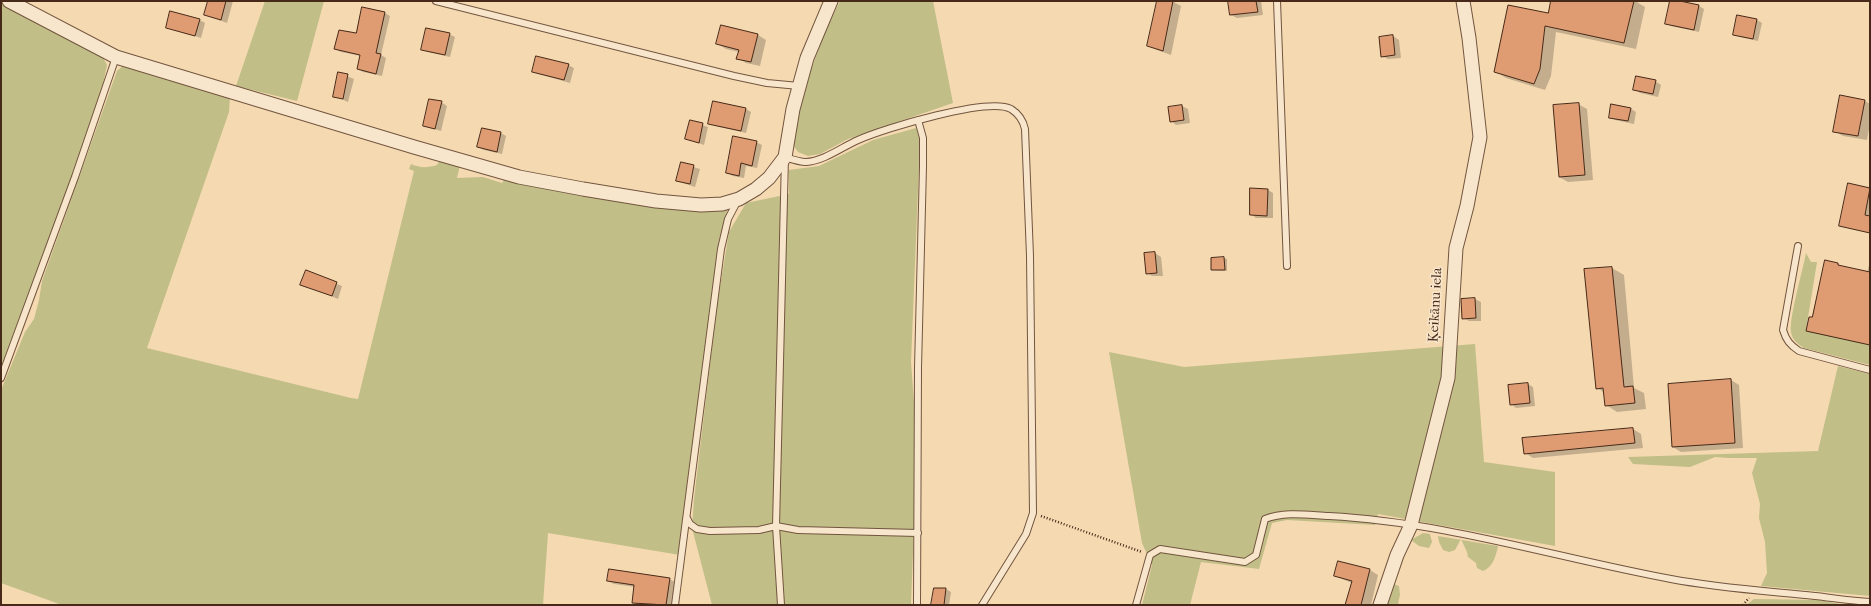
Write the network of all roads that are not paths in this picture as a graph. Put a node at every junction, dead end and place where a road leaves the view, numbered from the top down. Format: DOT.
graph roads {
  1 [pos="9,1"];
  2 [pos="436,1"];
  3 [pos="831,1"];
  4 [pos="1277,1"];
  5 [pos="1463,1"];
  6 [pos="116,57"];
  7 [pos="799,86"];
  8 [pos="918,120"];
  9 [pos="785,157"];
  10 [pos="739,198"];
  11 [pos="1798,246"];
  12 [pos="1287,266"];
  13 [pos="1870,370"];
  14 [pos="1,378"];
  15 [pos="687,518"];
  16 [pos="1411,525"];
  17 [pos="776,526"];
  18 [pos="918,533"];
  19 [pos="1870,602"];
  20 [pos="675,605"];
  21 [pos="781,605"];
  22 [pos="917,605"];
  23 [pos="982,605"];
  24 [pos="1136,605"];
  25 [pos="1380,605"];
  1 -- 6 [label="street"];
  2 -- 7 [label="lane"];
  3 -- 7 [label="street"];
  4 -- 12 [label="lane"];
  5 -- 16 [label="street, Ķeikānu iela"];
  6 -- 10 [label="street"];
  6 -- 14 [label="lane"];
  7 -- 9 [label="street"];
  8 -- 9 [label="lane"];
  8 -- 18 [label="lane"];
  8 -- 23 [label="lane"];
  9 -- 10 [label="street"];
  9 -- 17 [label="lane"];
  10 -- 15 [label="lane"];
  11 -- 13 [label="lane"];
  15 -- 17 [label="lane"];
  15 -- 20 [label="lane"];
  16 -- 19 [label="lane"];
  16 -- 24 [label="lane"];
  16 -- 25 [label="street, Ķeikānu iela"];
  17 -- 18 [label="lane"];
  17 -- 21 [label="lane"];
  18 -- 22 [label="lane"];
}
